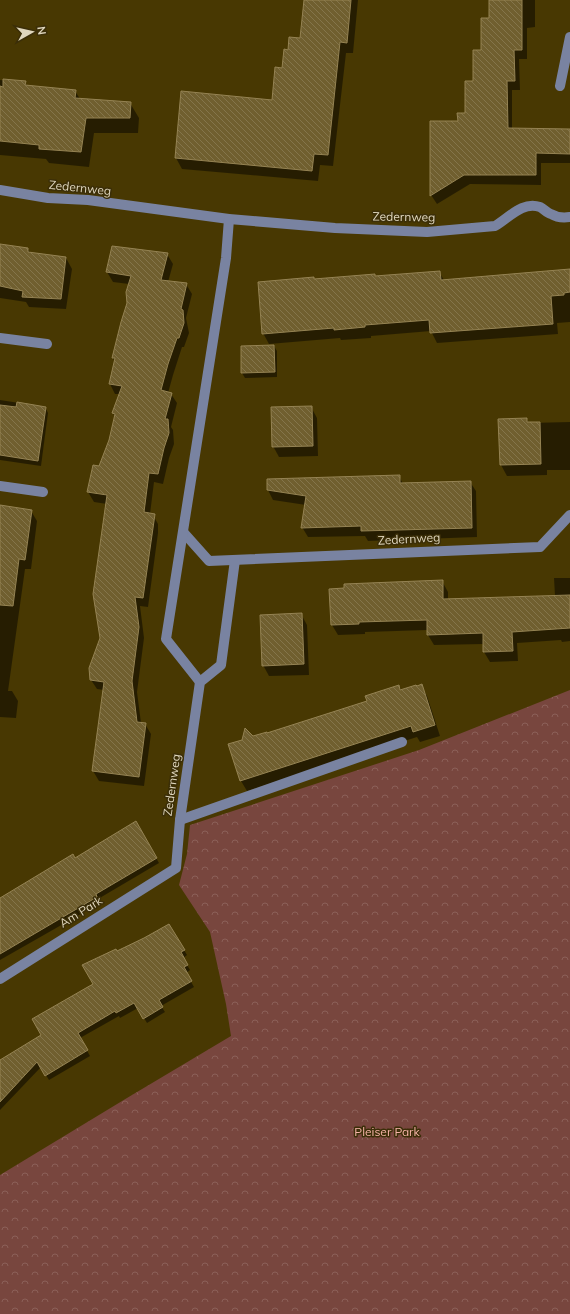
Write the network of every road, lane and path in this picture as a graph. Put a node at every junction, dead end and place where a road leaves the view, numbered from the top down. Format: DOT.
graph roads {
  1 [pos="570,37"];
  2 [pos="560,86"];
  3 [pos="0,190"];
  4 [pos="570,217"];
  5 [pos="229,220"];
  6 [pos="0,338"];
  7 [pos="47,344"];
  8 [pos="0,486"];
  9 [pos="43,492"];
  10 [pos="570,515"];
  11 [pos="184,533"];
  12 [pos="235,560"];
  13 [pos="200,682"];
  14 [pos="402,742"];
  15 [pos="180,820"];
  16 [pos="176,868"];
  17 [pos="0,979"];
  1 -- 2 [label="street"];
  3 -- 5 [label="street, Zedernweg"];
  4 -- 5 [label="street, Zedernweg"];
  5 -- 11 [label="street"];
  6 -- 7 [label="street"];
  8 -- 9 [label="street"];
  10 -- 12 [label="street, Zedernweg"];
  11 -- 12 [label="street, Zedernweg"];
  11 -- 13 [label="street"];
  12 -- 13 [label="street"];
  13 -- 15 [label="street, Zedernweg"];
  14 -- 15 [label="street"];
  15 -- 16 [label="street, Zedernweg"];
  16 -- 17 [label="street, Am Park"];
}
